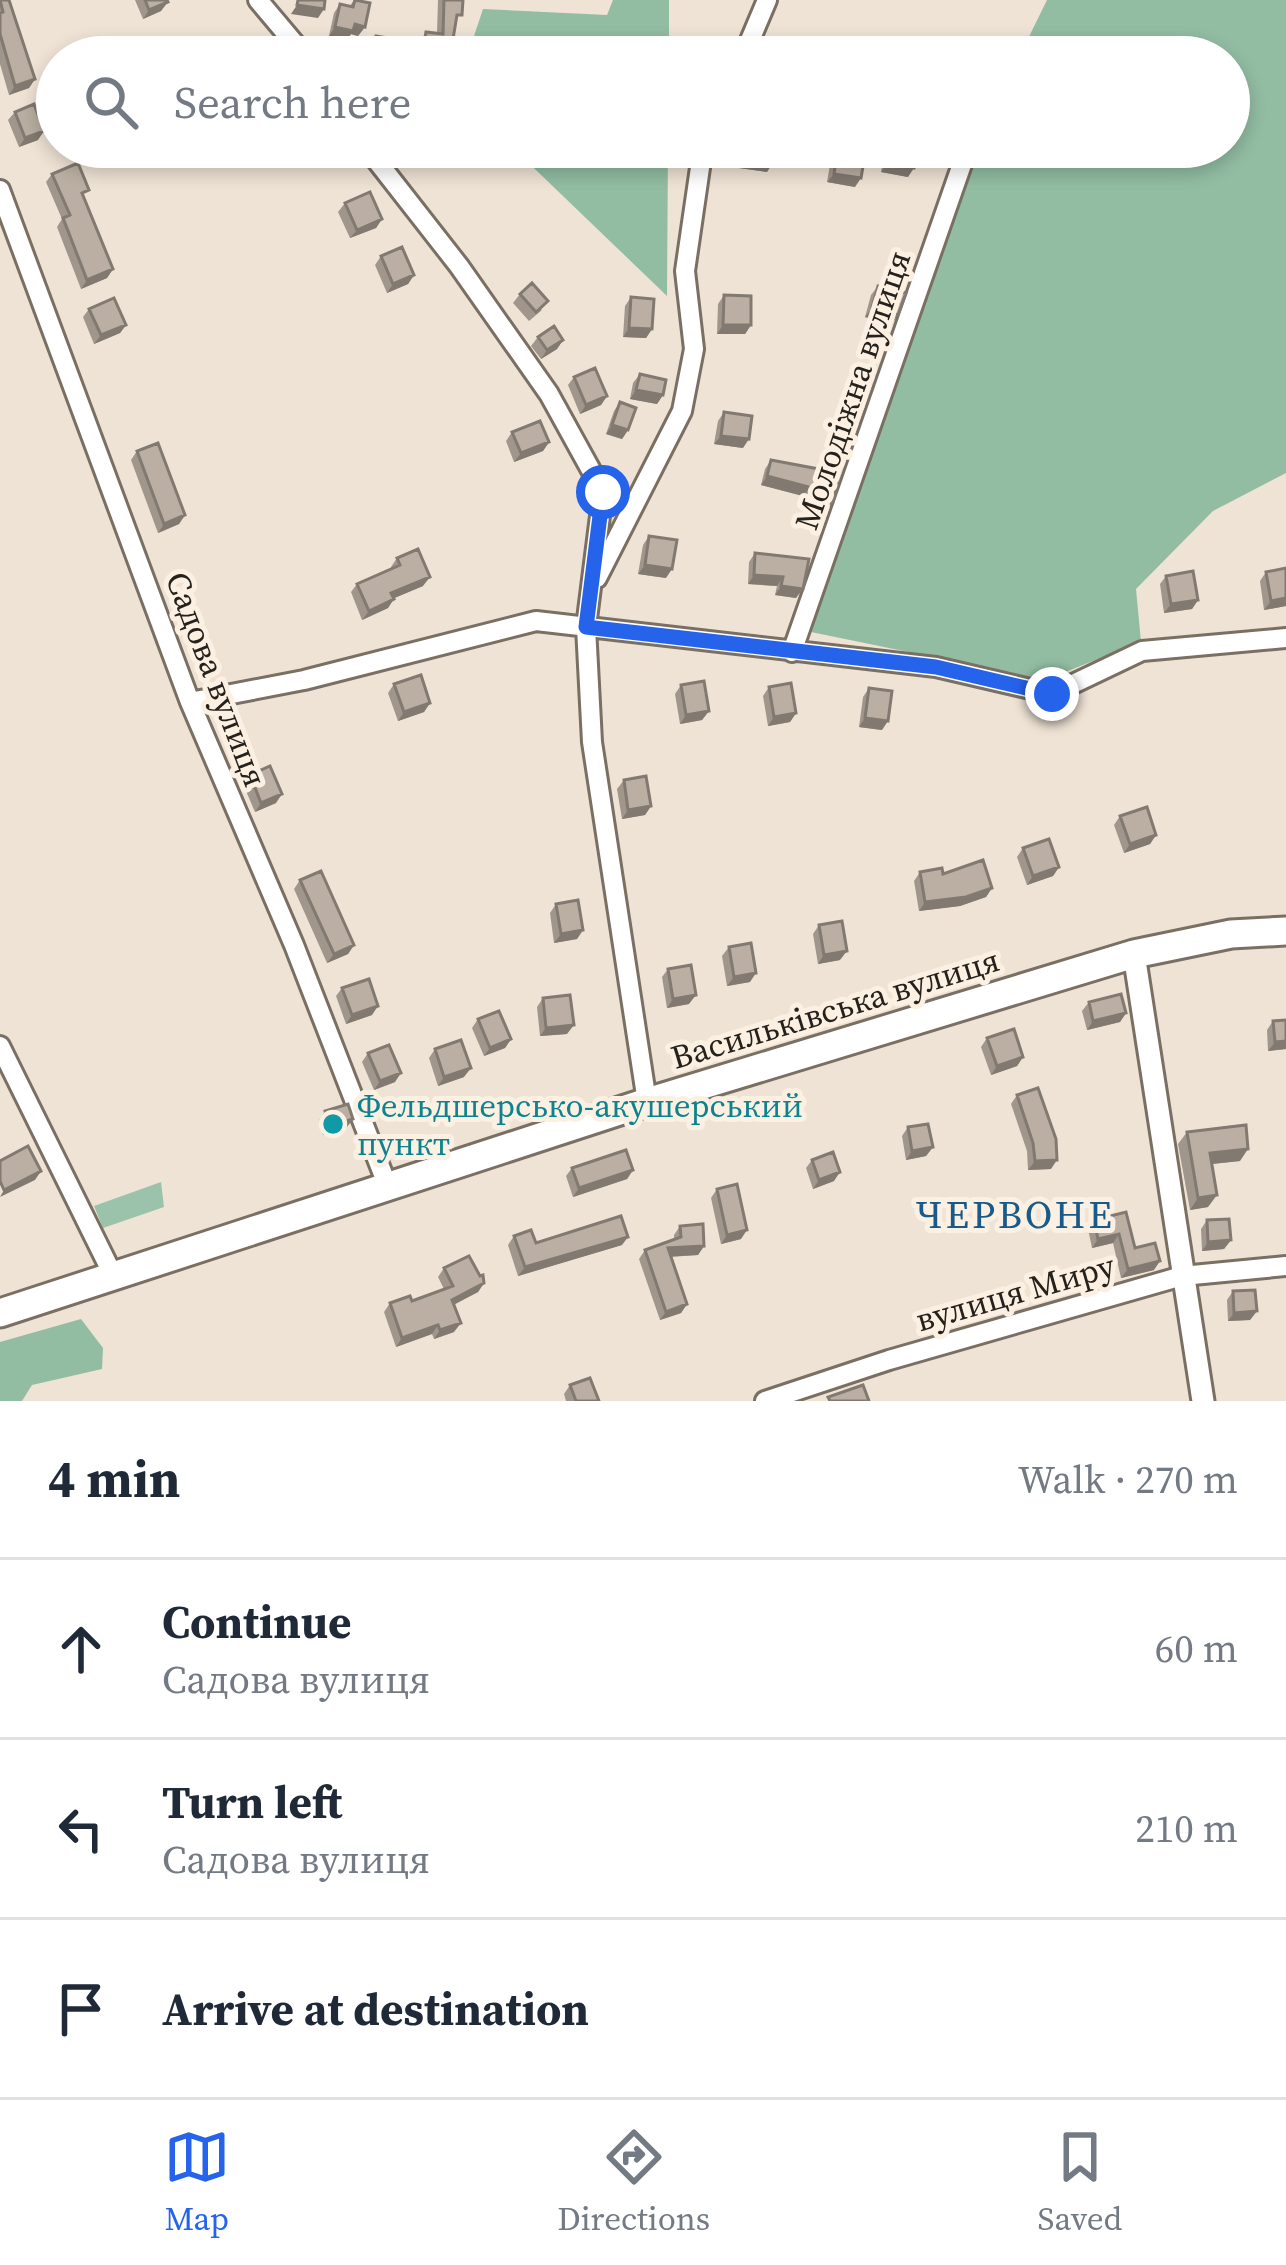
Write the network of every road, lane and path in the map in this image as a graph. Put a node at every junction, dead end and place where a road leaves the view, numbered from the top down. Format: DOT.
graph roads {
  1 [pos="258,0"];
  2 [pos="767,0"];
  3 [pos="288,36"];
  4 [pos="752,36"];
  5 [pos="382,168"];
  6 [pos="700,168"];
  7 [pos="961,168"];
  8 [pos="0,190"];
  9 [pos="603,492"];
  10 [pos="640,499"];
  11 [pos="591,588"];
  12 [pos="586,627"];
  13 [pos="1286,638"];
  14 [pos="792,652"];
  15 [pos="190,702"];
  16 [pos="1286,931"];
  17 [pos="1134,954"];
  18 [pos="0,1046"];
  19 [pos="647,1102"];
  20 [pos="388,1187"];
  21 [pos="1286,1266"];
  22 [pos="112,1275"];
  23 [pos="1182,1276"];
  24 [pos="0,1313"];
  25 [pos="765,1401"];
  26 [pos="1203,1401"];
  1 -- 3 [label="street"];
  2 -- 4 [label="street"];
  5 -- 9 [label="street"];
  6 -- 10 [label="street"];
  7 -- 14 [label="street, Молодіжна вулиця"];
  8 -- 15 [label="street, Садова вулиця"];
  9 -- 10 [label="street"];
  9 -- 11 [label="street"];
  10 -- 11 [label="street"];
  11 -- 12 [label="street"];
  12 -- 14 [label="street"];
  12 -- 15 [label="street"];
  12 -- 19 [label="street"];
  13 -- 14 [label="street"];
  15 -- 20 [label="street, Садова вулиця"];
  16 -- 17 [label="main road, Васильківська вулиця"];
  17 -- 19 [label="main road, Васильківська вулиця"];
  17 -- 23 [label="street"];
  18 -- 22 [label="street"];
  19 -- 20 [label="main road, Васильківська вулиця"];
  20 -- 22 [label="main road, Васильківська вулиця"];
  21 -- 23 [label="street, вулиця Миру"];
  22 -- 24 [label="main road, Васильківська вулиця"];
  23 -- 25 [label="street, вулиця Миру"];
  23 -- 26 [label="street"];
}
